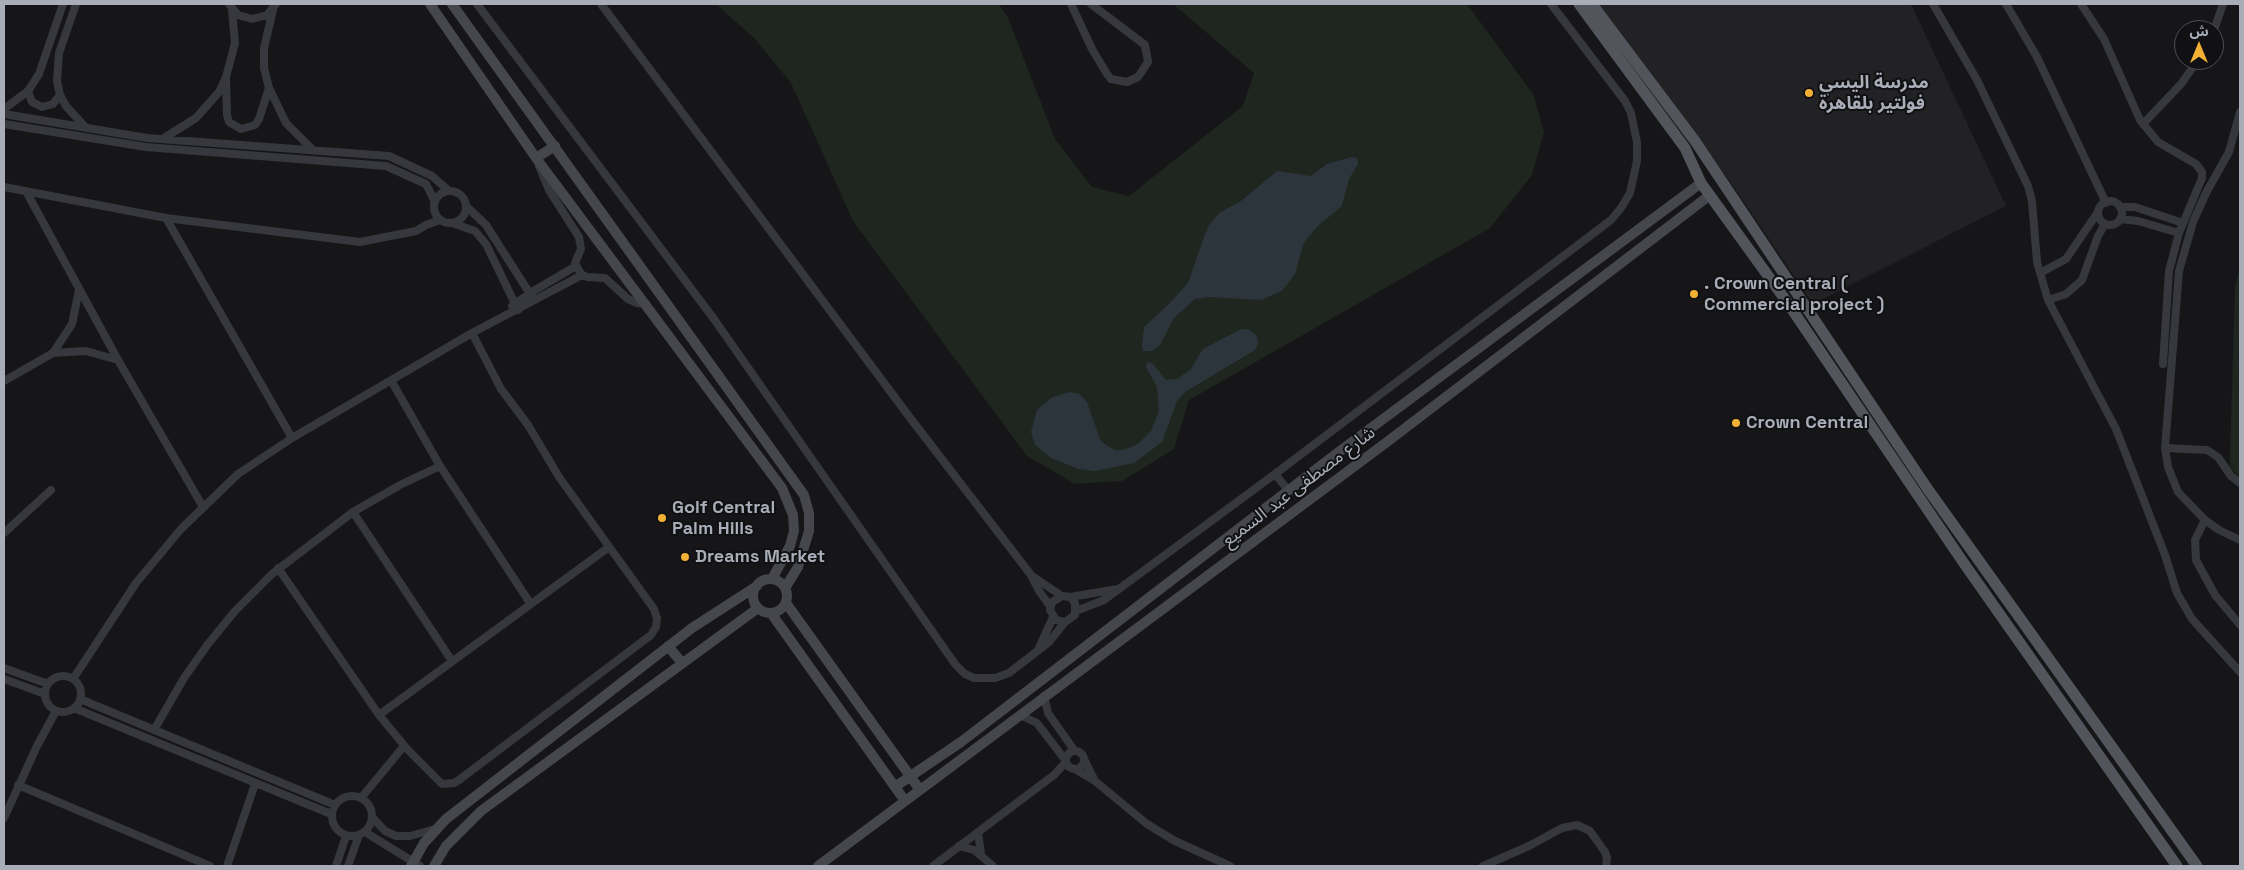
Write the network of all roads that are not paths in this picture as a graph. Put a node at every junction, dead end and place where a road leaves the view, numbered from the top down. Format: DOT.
graph roads {
  1 [pos="63,4"];
  2 [pos="76,4"];
  3 [pos="430,4"];
  4 [pos="452,4"];
  5 [pos="477,4"];
  6 [pos="601,4"];
  7 [pos="1071,4"];
  8 [pos="1091,4"];
  9 [pos="1551,4"];
  10 [pos="1579,4"];
  11 [pos="1592,4"];
  12 [pos="1933,4"];
  13 [pos="2006,4"];
  14 [pos="2081,4"];
  15 [pos="2223,4"];
  16 [pos="231,7"];
  17 [pos="274,7"];
  18 [pos="2217,20"];
  19 [pos="2191,70"];
  20 [pos="226,77"];
  21 [pos="269,88"];
  22 [pos="28,91"];
  23 [pos="60,95"];
  24 [pos="4,109"];
  25 [pos="2240,112"];
  26 [pos="4,114"];
  27 [pos="40,120"];
  28 [pos="4,124"];
  29 [pos="2143,124"];
  30 [pos="88,129"];
  31 [pos="37,130"];
  32 [pos="163,139"];
  33 [pos="555,146"];
  34 [pos="314,151"];
  35 [pos="536,158"];
  36 [pos="1701,183"];
  37 [pos="4,187"];
  38 [pos="448,190"];
  39 [pos="27,193"];
  40 [pos="1710,195"];
  41 [pos="435,202"];
  42 [pos="2106,203"];
  43 [pos="466,206"];
  44 [pos="2120,207"];
  45 [pos="2098,212"];
  46 [pos="166,218"];
  47 [pos="2120,219"];
  48 [pos="440,220"];
  49 [pos="452,223"];
  50 [pos="2183,223"];
  51 [pos="2105,224"];
  52 [pos="2086,229"];
  53 [pos="2179,234"];
  54 [pos="2098,236"];
  55 [pos="576,266"];
  56 [pos="2040,273"];
  57 [pos="582,275"];
  58 [pos="79,290"];
  59 [pos="530,292"];
  60 [pos="534,300"];
  61 [pos="2048,300"];
  62 [pos="646,304"];
  63 [pos="516,306"];
  64 [pos="472,333"];
  65 [pos="695,340"];
  66 [pos="681,351"];
  67 [pos="53,353"];
  68 [pos="118,360"];
  69 [pos="2163,364"];
  70 [pos="4,381"];
  71 [pos="392,382"];
  72 [pos="1377,425"];
  73 [pos="292,438"];
  74 [pos="1387,442"];
  75 [pos="2165,448"];
  76 [pos="1336,454"];
  77 [pos="440,466"];
  78 [pos="1352,468"];
  79 [pos="1275,474"];
  80 [pos="2240,483"];
  81 [pos="51,490"];
  82 [pos="1288,490"];
  83 [pos="203,507"];
  84 [pos="353,512"];
  85 [pos="2205,520"];
  86 [pos="4,532"];
  87 [pos="2240,540"];
  88 [pos="609,547"];
  89 [pos="278,568"];
  90 [pos="1031,575"];
  91 [pos="772,579"];
  92 [pos="757,586"];
  93 [pos="785,588"];
  94 [pos="1120,588"];
  95 [pos="1066,597"];
  96 [pos="786,602"];
  97 [pos="530,603"];
  98 [pos="1050,606"];
  99 [pos="758,608"];
  100 [pos="1076,611"];
  101 [pos="771,613"];
  102 [pos="1053,617"];
  103 [pos="1065,622"];
  104 [pos="2240,625"];
  105 [pos="668,646"];
  106 [pos="1040,648"];
  107 [pos="452,661"];
  108 [pos="682,663"];
  109 [pos="4,668"];
  110 [pos="2240,672"];
  111 [pos="4,678"];
  112 [pos="73,679"];
  113 [pos="48,684"];
  114 [pos="45,694"];
  115 [pos="1044,696"];
  116 [pos="80,699"];
  117 [pos="74,708"];
  118 [pos="56,711"];
  119 [pos="379,715"];
  120 [pos="1020,715"];
  121 [pos="154,730"];
  122 [pos="404,746"];
  123 [pos="1074,750"];
  124 [pos="1066,761"];
  125 [pos="1085,761"];
  126 [pos="1074,769"];
  127 [pos="1054,775"];
  128 [pos="910,776"];
  129 [pos="1094,781"];
  130 [pos="255,784"];
  131 [pos="18,785"];
  132 [pos="896,786"];
  133 [pos="920,790"];
  134 [pos="360,798"];
  135 [pos="905,802"];
  136 [pos="335,805"];
  137 [pos="331,814"];
  138 [pos="372,817"];
  139 [pos="4,818"];
  140 [pos="435,829"];
  141 [pos="978,832"];
  142 [pos="362,833"];
  143 [pos="346,836"];
  144 [pos="959,846"];
  145 [pos="981,854"];
  146 [pos="415,865"];
  147 [pos="210,866"];
  148 [pos="227,866"];
  149 [pos="336,866"];
  150 [pos="348,866"];
  151 [pos="434,866"];
  152 [pos="818,866"];
  153 [pos="933,866"];
  154 [pos="993,866"];
  155 [pos="1230,866"];
  156 [pos="1483,866"];
  157 [pos="1606,866"];
  158 [pos="2177,866"];
  159 [pos="2197,866"];
  1 -- 22 [label="street"];
  2 -- 23 [label="street"];
  3 -- 35 [label="street"];
  4 -- 33 [label="street"];
  5 -- 106 [label="street"];
  6 -- 90 [label="street"];
  7 -- 8 [label="street"];
  9 -- 79 [label="street"];
  10 -- 36 [label="main road"];
  11 -- 159 [label="main road"];
  12 -- 56 [label="street"];
  13 -- 42 [label="street"];
  14 -- 29 [label="street"];
  15 -- 18 [label="street"];
  16 -- 17 [label="street"];
  16 -- 20 [label="street"];
  17 -- 21 [label="street"];
  19 -- 29 [label="street"];
  20 -- 21 [label="street"];
  20 -- 32 [label="street"];
  21 -- 34 [label="street"];
  22 -- 23 [label="street"];
  22 -- 24 [label="street"];
  23 -- 30 [label="street"];
  25 -- 75 [label="street"];
  26 -- 27 [label="street"];
  27 -- 30 [label="street"];
  27 -- 31 [label="street"];
  28 -- 31 [label="street"];
  29 -- 50 [label="street"];
  30 -- 32 [label="street"];
  31 -- 41 [label="street"];
  32 -- 34 [label="street"];
  33 -- 35 [label="street"];
  33 -- 65 [label="street"];
  34 -- 38 [label="street"];
  35 -- 55 [label="street"];
  35 -- 62 [label="street"];
  36 -- 40 [label="main road"];
  36 -- 72 [label="street, شارع مصطفى عبد السميع"];
  37 -- 39 [label="street"];
  38 -- 41 [label="street"];
  38 -- 43 [label="street"];
  39 -- 46 [label="street"];
  39 -- 58 [label="street"];
  40 -- 74 [label="street, شارع مصطفى عبد السميع"];
  40 -- 158 [label="main road"];
  41 -- 48 [label="street"];
  42 -- 44 [label="street"];
  42 -- 45 [label="street"];
  43 -- 49 [label="street"];
  43 -- 59 [label="street"];
  44 -- 47 [label="street"];
  44 -- 50 [label="street"];
  45 -- 51 [label="street"];
  45 -- 52 [label="street"];
  46 -- 48 [label="street"];
  46 -- 73 [label="street"];
  47 -- 51 [label="street"];
  47 -- 53 [label="street"];
  48 -- 49 [label="street"];
  49 -- 63 [label="street"];
  50 -- 53 [label="street"];
  51 -- 54 [label="street"];
  52 -- 54 [label="street"];
  52 -- 56 [label="street"];
  53 -- 69 [label="street"];
  54 -- 61 [label="street"];
  55 -- 57 [label="street"];
  55 -- 59 [label="street"];
  56 -- 61 [label="street"];
  57 -- 60 [label="street"];
  57 -- 62 [label="street"];
  58 -- 67 [label="street"];
  58 -- 68 [label="street"];
  59 -- 60 [label="street"];
  59 -- 63 [label="street"];
  60 -- 63 [label="street"];
  61 -- 110 [label="street"];
  62 -- 66 [label="street"];
  63 -- 64 [label="street"];
  64 -- 71 [label="street"];
  64 -- 88 [label="street"];
  65 -- 66 [label="street"];
  65 -- 93 [label="street"];
  66 -- 91 [label="street"];
  67 -- 68 [label="street"];
  67 -- 70 [label="street"];
  68 -- 83 [label="street"];
  71 -- 73 [label="street"];
  71 -- 77 [label="street"];
  72 -- 74 [label="street"];
  72 -- 76 [label="street, شارع مصطفى عبد السميع"];
  73 -- 83 [label="street"];
  74 -- 78 [label="street, شارع مصطفى عبد السميع"];
  75 -- 80 [label="street"];
  75 -- 85 [label="street"];
  76 -- 78 [label="street"];
  76 -- 82 [label="street, شارع مصطفى عبد السميع"];
  77 -- 84 [label="street"];
  77 -- 97 [label="street"];
  78 -- 115 [label="street, شارع مصطفى عبد السميع"];
  79 -- 82 [label="street"];
  79 -- 94 [label="street"];
  81 -- 86 [label="street"];
  82 -- 128 [label="street, شارع مصطفى عبد السميع"];
  83 -- 112 [label="street"];
  84 -- 89 [label="street"];
  84 -- 107 [label="street"];
  85 -- 87 [label="street"];
  85 -- 104 [label="street"];
  88 -- 97 [label="street"];
  88 -- 122 [label="street"];
  89 -- 119 [label="street"];
  89 -- 121 [label="street"];
  90 -- 95 [label="street"];
  90 -- 98 [label="street"];
  91 -- 92 [label="street"];
  91 -- 93 [label="street"];
  92 -- 99 [label="street"];
  92 -- 105 [label="street"];
  93 -- 96 [label="street"];
  94 -- 95 [label="street"];
  94 -- 100 [label="street"];
  95 -- 98 [label="street"];
  95 -- 100 [label="street"];
  96 -- 101 [label="street"];
  96 -- 128 [label="street"];
  97 -- 107 [label="street"];
  98 -- 102 [label="street"];
  99 -- 101 [label="street"];
  99 -- 108 [label="street"];
  100 -- 103 [label="street"];
  101 -- 132 [label="street"];
  102 -- 103 [label="street"];
  102 -- 106 [label="street"];
  103 -- 106 [label="street"];
  105 -- 108 [label="street"];
  105 -- 140 [label="street"];
  107 -- 119 [label="street"];
  108 -- 151 [label="street"];
  109 -- 113 [label="street"];
  111 -- 114 [label="street"];
  112 -- 113 [label="street"];
  112 -- 116 [label="street"];
  113 -- 114 [label="street"];
  114 -- 118 [label="street"];
  115 -- 120 [label="street, شارع مصطفى عبد السميع"];
  115 -- 123 [label="street"];
  116 -- 117 [label="street"];
  116 -- 121 [label="street"];
  117 -- 118 [label="street"];
  117 -- 130 [label="street"];
  118 -- 131 [label="street"];
  119 -- 122 [label="street"];
  120 -- 124 [label="street"];
  120 -- 133 [label="street, شارع مصطفى عبد السميع"];
  121 -- 136 [label="street"];
  122 -- 134 [label="street"];
  123 -- 124 [label="street"];
  123 -- 125 [label="street"];
  124 -- 126 [label="street"];
  124 -- 127 [label="street"];
  125 -- 126 [label="street"];
  125 -- 129 [label="street"];
  126 -- 127 [label="street"];
  126 -- 129 [label="street"];
  127 -- 141 [label="street"];
  128 -- 132 [label="street, شارع مصطفى عبد السميع"];
  128 -- 133 [label="street"];
  129 -- 155 [label="street"];
  130 -- 137 [label="street"];
  130 -- 148 [label="street"];
  131 -- 139 [label="street"];
  131 -- 147 [label="street"];
  132 -- 135 [label="street"];
  133 -- 135 [label="street, شارع مصطفى عبد السميع"];
  134 -- 136 [label="street"];
  134 -- 138 [label="street"];
  135 -- 152 [label="street, شارع مصطفى عبد السميع"];
  136 -- 137 [label="street"];
  137 -- 143 [label="street"];
  138 -- 140 [label="street"];
  138 -- 142 [label="street"];
  140 -- 146 [label="street"];
  141 -- 144 [label="street"];
  141 -- 145 [label="street"];
  142 -- 143 [label="street"];
  142 -- 146 [label="street"];
  142 -- 150 [label="street"];
  143 -- 149 [label="street"];
  144 -- 145 [label="street"];
  144 -- 153 [label="street"];
  145 -- 154 [label="street"];
  156 -- 157 [label="street"];
}
